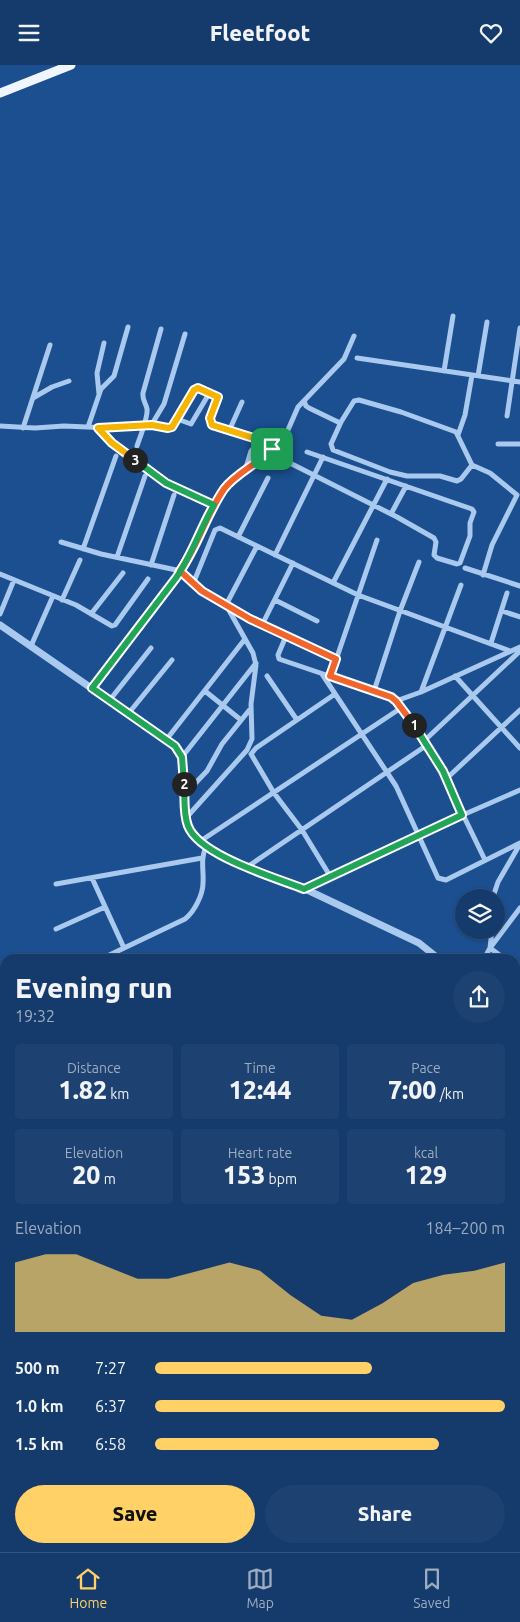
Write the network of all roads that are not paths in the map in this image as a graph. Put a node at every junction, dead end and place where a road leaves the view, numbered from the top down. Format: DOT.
graph roads {
  1 [pos="71,65"];
  2 [pos="0,93"];
  3 [pos="453,316"];
  4 [pos="487,322"];
  5 [pos="128,327"];
  6 [pos="520,328"];
  7 [pos="161,329"];
  8 [pos="185,334"];
  9 [pos="354,336"];
  10 [pos="104,343"];
  11 [pos="50,345"];
  12 [pos="357,358"];
  13 [pos="444,371"];
  14 [pos="472,375"];
  15 [pos="478,376"];
  16 [pos="69,381"];
  17 [pos="512,381"];
  18 [pos="520,382"];
  19 [pos="210,392"];
  20 [pos="99,394"];
  21 [pos="33,398"];
  22 [pos="304,401"];
  23 [pos="242,402"];
  24 [pos="507,416"];
  25 [pos="177,419"];
  26 [pos="341,422"];
  27 [pos="144,425"];
  28 [pos="152,425"];
  29 [pos="0,426"];
  30 [pos="88,427"];
  31 [pos="23,428"];
  32 [pos="98,428"];
  33 [pos="230,431"];
  34 [pos="458,435"];
  35 [pos="260,440"];
  36 [pos="498,444"];
  37 [pos="520,444"];
  38 [pos="137,446"];
  39 [pos="272,449"];
  40 [pos="307,452"];
  41 [pos="274,455"];
  42 [pos="116,456"];
  43 [pos="323,457"];
  44 [pos="472,465"];
  45 [pos="245,471"];
  46 [pos="314,475"];
  47 [pos="144,476"];
  48 [pos="268,477"];
  49 [pos="387,479"];
  50 [pos="406,486"];
  51 [pos="174,495"];
  52 [pos="214,505"];
  53 [pos="372,505"];
  54 [pos="391,514"];
  55 [pos="238,537"];
  56 [pos="377,540"];
  57 [pos="61,542"];
  58 [pos="257,546"];
  59 [pos="83,549"];
  60 [pos="275,555"];
  61 [pos="117,557"];
  62 [pos="80,560"];
  63 [pos="420,562"];
  64 [pos="293,563"];
  65 [pos="151,565"];
  66 [pos="465,568"];
  67 [pos="180,571"];
  68 [pos="123,573"];
  69 [pos="0,574"];
  70 [pos="483,575"];
  71 [pos="148,579"];
  72 [pos="14,580"];
  73 [pos="193,583"];
  74 [pos="333,583"];
  75 [pos="461,585"];
  76 [pos="520,586"];
  77 [pos="507,593"];
  78 [pos="358,595"];
  79 [pos="53,596"];
  80 [pos="62,600"];
  81 [pos="275,600"];
  82 [pos="226,605"];
  83 [pos="400,611"];
  84 [pos="502,611"];
  85 [pos="0,614"];
  86 [pos="91,615"];
  87 [pos="520,617"];
  88 [pos="317,621"];
  89 [pos="0,625"];
  90 [pos="262,625"];
  91 [pos="446,627"];
  92 [pos="286,636"];
  93 [pos="245,639"];
  94 [pos="491,643"];
  95 [pos="31,646"];
  96 [pos="520,647"];
  97 [pos="151,648"];
  98 [pos="510,651"];
  99 [pos="520,651"];
  100 [pos="336,659"];
  101 [pos="172,660"];
  102 [pos="256,663"];
  103 [pos="321,673"];
  104 [pos="267,676"];
  105 [pos="330,676"];
  106 [pos="455,676"];
  107 [pos="92,688"];
  108 [pos="204,691"];
  109 [pos="374,691"];
  110 [pos="421,692"];
  111 [pos="335,694"];
  112 [pos="472,695"];
  113 [pos="110,701"];
  114 [pos="396,701"];
  115 [pos="223,705"];
  116 [pos="251,708"];
  117 [pos="401,708"];
  118 [pos="520,710"];
  119 [pos="128,714"];
  120 [pos="241,720"];
  121 [pos="297,720"];
  122 [pos="502,727"];
  123 [pos="361,734"];
  124 [pos="166,740"];
  125 [pos="426,743"];
  126 [pos="520,748"];
  127 [pos="182,757"];
  128 [pos="386,772"];
  129 [pos="446,779"];
  130 [pos="520,790"];
  131 [pos="274,793"];
  132 [pos="185,795"];
  133 [pos="462,815"];
  134 [pos="186,818"];
  135 [pos="302,830"];
  136 [pos="417,835"];
  137 [pos="199,842"];
  138 [pos="520,843"];
  139 [pos="206,847"];
  140 [pos="518,852"];
  141 [pos="202,858"];
  142 [pos="485,860"];
  143 [pos="246,867"];
  144 [pos="330,876"];
  145 [pos="92,877"];
  146 [pos="56,884"];
  147 [pos="304,889"];
  148 [pos="496,889"];
  149 [pos="106,907"];
  150 [pos="520,908"];
  151 [pos="56,929"];
  152 [pos="491,939"];
  153 [pos="124,948"];
  154 [pos="490,948"];
  155 [pos="111,954"];
  156 [pos="433,954"];
  157 [pos="487,954"];
  158 [pos="498,954"];
  1 -- 2 [label="main road"];
  3 -- 13 [label="street"];
  4 -- 15 [label="street"];
  5 -- 20 [label="street"];
  6 -- 17 [label="street"];
  7 -- 27 [label="street"];
  8 -- 28 [label="street"];
  9 -- 22 [label="street"];
  10 -- 20 [label="street"];
  11 -- 21 [label="street"];
  12 -- 13 [label="street"];
  13 -- 14 [label="street"];
  14 -- 15 [label="street"];
  14 -- 34 [label="street"];
  15 -- 17 [label="street"];
  16 -- 21 [label="street"];
  17 -- 18 [label="street"];
  17 -- 24 [label="street"];
  19 -- 25 [label="street"];
  19 -- 25 [label="street"];
  19 -- 33 [label="street"];
  20 -- 30 [label="street"];
  21 -- 31 [label="street"];
  22 -- 26 [label="street"];
  22 -- 39 [label="street"];
  23 -- 33 [label="street"];
  25 -- 28 [label="street"];
  26 -- 34 [label="street"];
  26 -- 44 [label="street"];
  27 -- 28 [label="street"];
  27 -- 32 [label="street"];
  27 -- 38 [label="street"];
  29 -- 31 [label="street"];
  30 -- 31 [label="street"];
  30 -- 32 [label="street"];
  32 -- 52 [label="street"];
  33 -- 35 [label="street"];
  34 -- 44 [label="street"];
  35 -- 39 [label="street"];
  35 -- 45 [label="street"];
  36 -- 37 [label="street"];
  39 -- 45 [label="street"];
  40 -- 43 [label="street"];
  41 -- 46 [label="street"];
  42 -- 59 [label="street"];
  43 -- 46 [label="street"];
  43 -- 49 [label="street"];
  44 -- 70 [label="street"];
  45 -- 52 [label="street"];
  46 -- 53 [label="street"];
  46 -- 60 [label="street"];
  47 -- 61 [label="street"];
  48 -- 55 [label="street"];
  49 -- 50 [label="street"];
  49 -- 53 [label="street"];
  50 -- 54 [label="street"];
  50 -- 54 [label="street"];
  51 -- 65 [label="street"];
  52 -- 67 [label="street"];
  53 -- 54 [label="street"];
  53 -- 74 [label="street"];
  55 -- 58 [label="street"];
  55 -- 73 [label="street"];
  56 -- 78 [label="street"];
  57 -- 59 [label="street"];
  58 -- 60 [label="street"];
  58 -- 82 [label="street"];
  59 -- 61 [label="street"];
  60 -- 64 [label="street"];
  61 -- 65 [label="street"];
  62 -- 80 [label="street"];
  63 -- 83 [label="street"];
  64 -- 74 [label="street"];
  64 -- 81 [label="street"];
  65 -- 67 [label="street"];
  66 -- 70 [label="street"];
  67 -- 73 [label="street"];
  67 -- 107 [label="street"];
  68 -- 86 [label="street"];
  69 -- 72 [label="street"];
  70 -- 76 [label="street"];
  71 -- 86 [label="street"];
  72 -- 79 [label="street"];
  72 -- 85 [label="street"];
  73 -- 82 [label="street"];
  74 -- 78 [label="street"];
  75 -- 91 [label="street"];
  77 -- 84 [label="street"];
  78 -- 83 [label="street"];
  78 -- 100 [label="street"];
  79 -- 80 [label="street"];
  79 -- 95 [label="street"];
  80 -- 86 [label="street"];
  81 -- 88 [label="street"];
  81 -- 90 [label="street"];
  82 -- 90 [label="street"];
  82 -- 93 [label="street"];
  83 -- 91 [label="street"];
  83 -- 109 [label="street"];
  84 -- 87 [label="street"];
  84 -- 94 [label="street"];
  89 -- 95 [label="street"];
  90 -- 92 [label="street"];
  91 -- 94 [label="street"];
  91 -- 110 [label="street"];
  92 -- 100 [label="street"];
  92 -- 103 [label="street"];
  93 -- 102 [label="street"];
  93 -- 108 [label="street"];
  94 -- 98 [label="street"];
  95 -- 107 [label="street"];
  96 -- 98 [label="street"];
  97 -- 113 [label="street"];
  98 -- 106 [label="street"];
  99 -- 112 [label="street"];
  100 -- 105 [label="street"];
  101 -- 119 [label="street"];
  102 -- 115 [label="street"];
  102 -- 116 [label="street"];
  103 -- 105 [label="street"];
  103 -- 111 [label="street"];
  104 -- 121 [label="street"];
  105 -- 109 [label="street"];
  106 -- 110 [label="street"];
  106 -- 112 [label="street"];
  107 -- 113 [label="street"];
  108 -- 115 [label="street"];
  108 -- 124 [label="street"];
  109 -- 114 [label="street"];
  110 -- 114 [label="street"];
  111 -- 121 [label="street"];
  111 -- 123 [label="street"];
  112 -- 122 [label="street"];
  112 -- 125 [label="street"];
  113 -- 119 [label="street"];
  114 -- 117 [label="street"];
  115 -- 120 [label="street"];
  115 -- 127 [label="street"];
  116 -- 120 [label="street"];
  116 -- 134 [label="street"];
  117 -- 123 [label="street"];
  117 -- 125 [label="street"];
  118 -- 122 [label="street"];
  119 -- 124 [label="street"];
  120 -- 132 [label="street"];
  121 -- 131 [label="street"];
  122 -- 126 [label="street"];
  122 -- 129 [label="street"];
  123 -- 128 [label="street"];
  123 -- 131 [label="street"];
  124 -- 127 [label="street"];
  125 -- 128 [label="street"];
  125 -- 129 [label="street"];
  127 -- 132 [label="street"];
  128 -- 135 [label="street"];
  128 -- 136 [label="street"];
  129 -- 133 [label="street"];
  130 -- 133 [label="street"];
  131 -- 135 [label="street"];
  131 -- 137 [label="street"];
  132 -- 134 [label="street"];
  133 -- 136 [label="street"];
  133 -- 142 [label="street"];
  134 -- 137 [label="street"];
  135 -- 143 [label="street"];
  135 -- 144 [label="street"];
  136 -- 142 [label="street"];
  136 -- 144 [label="street"];
  137 -- 139 [label="street"];
  138 -- 140 [label="street"];
  138 -- 142 [label="street"];
  139 -- 141 [label="street"];
  139 -- 143 [label="street"];
  140 -- 148 [label="street"];
  141 -- 145 [label="street"];
  141 -- 153 [label="street"];
  143 -- 147 [label="street"];
  144 -- 147 [label="street"];
  145 -- 146 [label="street"];
  145 -- 149 [label="street"];
  147 -- 156 [label="street"];
  149 -- 151 [label="street"];
  149 -- 153 [label="street"];
  150 -- 154 [label="street"];
  152 -- 154 [label="street"];
  153 -- 155 [label="street"];
  154 -- 157 [label="street"];
  154 -- 158 [label="street"];
}
